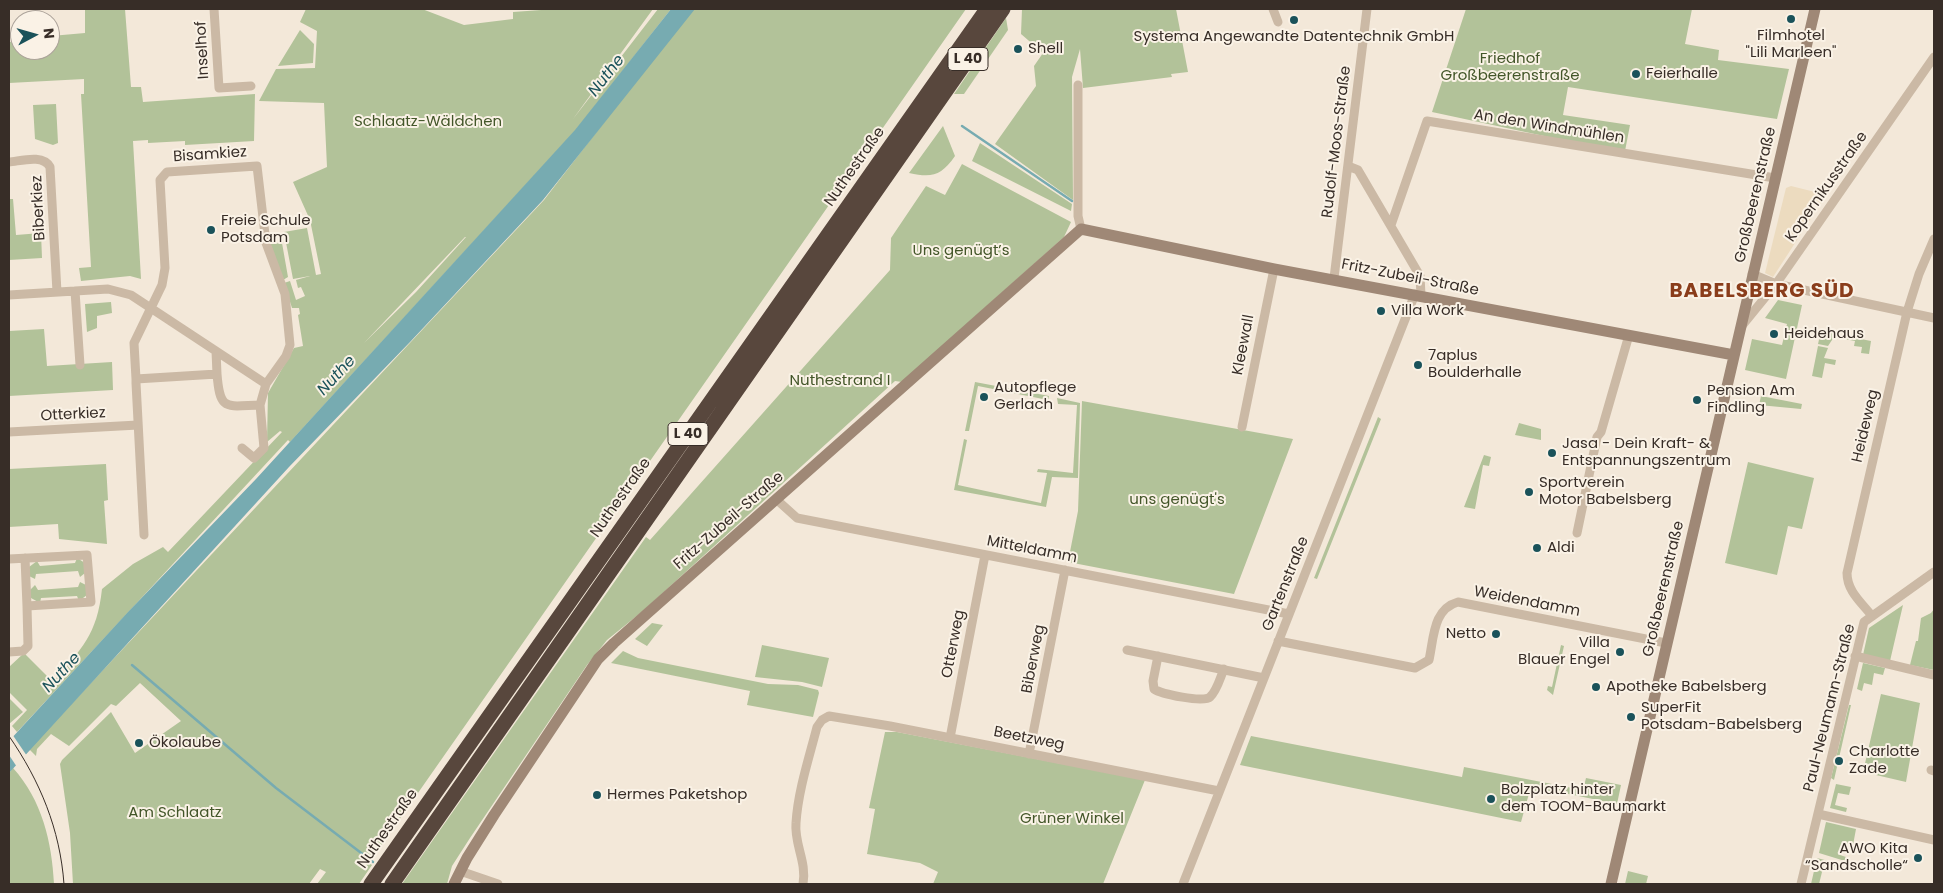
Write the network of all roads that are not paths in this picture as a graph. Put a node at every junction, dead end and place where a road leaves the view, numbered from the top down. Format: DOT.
graph roads {
  1 [pos="214,9"];
  2 [pos="987,9"];
  3 [pos="1003,9"];
  4 [pos="1274,9"];
  5 [pos="1367,9"];
  6 [pos="1815,9"];
  7 [pos="1278,22"];
  8 [pos="1934,58"];
  9 [pos="251,86"];
  10 [pos="1078,86"];
  11 [pos="9,162"];
  12 [pos="1348,166"];
  13 [pos="1775,178"];
  14 [pos="1391,225"];
  15 [pos="1081,229"];
  16 [pos="1934,239"];
  17 [pos="1274,268"];
  18 [pos="1752,274"];
  19 [pos="1334,278"];
  20 [pos="1776,284"];
  21 [pos="75,291"];
  22 [pos="57,292"];
  23 [pos="9,295"];
  24 [pos="1418,295"];
  25 [pos="151,308"];
  26 [pos="1907,312"];
  27 [pos="1934,318"];
  28 [pos="1740,329"];
  29 [pos="1629,335"];
  30 [pos="216,352"];
  31 [pos="1734,355"];
  32 [pos="80,365"];
  33 [pos="217,374"];
  34 [pos="136,379"];
  35 [pos="266,384"];
  36 [pos="260,405"];
  37 [pos="138,425"];
  38 [pos="1242,427"];
  39 [pos="9,432"];
  40 [pos="242,448"];
  41 [pos="777,500"];
  42 [pos="1576,533"];
  43 [pos="144,535"];
  44 [pos="985,555"];
  45 [pos="25,558"];
  46 [pos="9,560"];
  47 [pos="1065,570"];
  48 [pos="1934,572"];
  49 [pos="27,606"];
  50 [pos="1289,614"];
  51 [pos="1872,616"];
  52 [pos="1278,641"];
  53 [pos="1666,644"];
  54 [pos="1127,650"];
  55 [pos="9,652"];
  56 [pos="1158,656"];
  57 [pos="1855,656"];
  58 [pos="1224,669"];
  59 [pos="1934,675"];
  60 [pos="1264,678"];
  61 [pos="950,738"];
  62 [pos="1030,754"];
  63 [pos="1219,791"];
  64 [pos="1818,814"];
  65 [pos="1934,840"];
  66 [pos="460,872"];
  67 [pos="371,884"];
  68 [pos="392,884"];
  69 [pos="454,884"];
  70 [pos="498,884"];
  71 [pos="803,884"];
  72 [pos="1182,884"];
  73 [pos="1611,884"];
  74 [pos="1801,884"];
  1 -- 9 [label="street, Inselhof"];
  2 -- 67 [label="highway, Nuthestraße / L 40"];
  3 -- 68 [label="highway, Nuthestraße / L 40"];
  4 -- 7 [label="street"];
  5 -- 12 [label="street, Rudolf-Moos-Straße"];
  6 -- 13 [label="street, Großbeerenstraße"];
  8 -- 20 [label="street, Kopernikusstraße"];
  10 -- 15 [label="street"];
  11 -- 22 [label="street, Biberkiez"];
  12 -- 14 [label="street"];
  12 -- 19 [label="street, Rudolf-Moos-Straße"];
  13 -- 14 [label="street, An den Windmühlen"];
  13 -- 18 [label="street, Großbeerenstraße"];
  14 -- 24 [label="street"];
  15 -- 17 [label="street, Fritz-Zubeil-Straße"];
  15 -- 41 [label="street, Fritz-Zubeil-Straße"];
  16 -- 26 [label="street, Heideweg"];
  17 -- 19 [label="street, Fritz-Zubeil-Straße"];
  17 -- 38 [label="street, Kleewall"];
  18 -- 20 [label="street"];
  18 -- 28 [label="street, Großbeerenstraße"];
  19 -- 24 [label="street, Fritz-Zubeil-Straße"];
  20 -- 26 [label="street"];
  20 -- 28 [label="street, Kopernikusstraße"];
  21 -- 22 [label="street"];
  21 -- 25 [label="street"];
  21 -- 32 [label="street"];
  22 -- 23 [label="street"];
  24 -- 29 [label="street, Fritz-Zubeil-Straße"];
  24 -- 50 [label="street, Gartenstraße"];
  25 -- 30 [label="street"];
  25 -- 34 [label="street"];
  25 -- 35 [label="street, Bisamkiez"];
  26 -- 27 [label="street"];
  26 -- 51 [label="street, Heideweg"];
  28 -- 31 [label="street, Großbeerenstraße"];
  29 -- 31 [label="street, Fritz-Zubeil-Straße"];
  29 -- 42 [label="street"];
  30 -- 33 [label="street"];
  30 -- 35 [label="street"];
  31 -- 53 [label="street, Großbeerenstraße"];
  33 -- 34 [label="street"];
  33 -- 36 [label="street"];
  34 -- 37 [label="street"];
  35 -- 36 [label="street, Bisamkiez"];
  36 -- 40 [label="street, Bisamkiez"];
  37 -- 39 [label="street, Otterkiez"];
  37 -- 43 [label="street"];
  41 -- 44 [label="street, Mitteldamm"];
  41 -- 66 [label="street, Fritz-Zubeil-Straße"];
  44 -- 47 [label="street, Mitteldamm"];
  44 -- 61 [label="street, Otterweg"];
  45 -- 46 [label="street"];
  45 -- 49 [label="street"];
  45 -- 49 [label="street"];
  47 -- 50 [label="street, Mitteldamm"];
  47 -- 62 [label="street, Biberweg"];
  48 -- 51 [label="street, Paul-Neumann-Straße"];
  49 -- 55 [label="street"];
  50 -- 52 [label="street, Gartenstraße"];
  51 -- 57 [label="street, Paul-Neumann-Straße"];
  52 -- 53 [label="street, Weidendamm"];
  52 -- 60 [label="street, Gartenstraße"];
  53 -- 73 [label="street, Großbeerenstraße"];
  54 -- 56 [label="street"];
  56 -- 58 [label="street"];
  56 -- 58 [label="street"];
  57 -- 59 [label="street"];
  57 -- 64 [label="street, Paul-Neumann-Straße"];
  58 -- 60 [label="street"];
  60 -- 63 [label="street, Gartenstraße"];
  61 -- 62 [label="street, Beetzweg"];
  61 -- 71 [label="street, Beetzweg"];
  62 -- 63 [label="street, Beetzweg"];
  63 -- 72 [label="street, Gartenstraße"];
  64 -- 65 [label="street"];
  64 -- 74 [label="street, Paul-Neumann-Straße"];
  66 -- 69 [label="street, Fritz-Zubeil-Straße"];
  66 -- 70 [label="street"];
}
